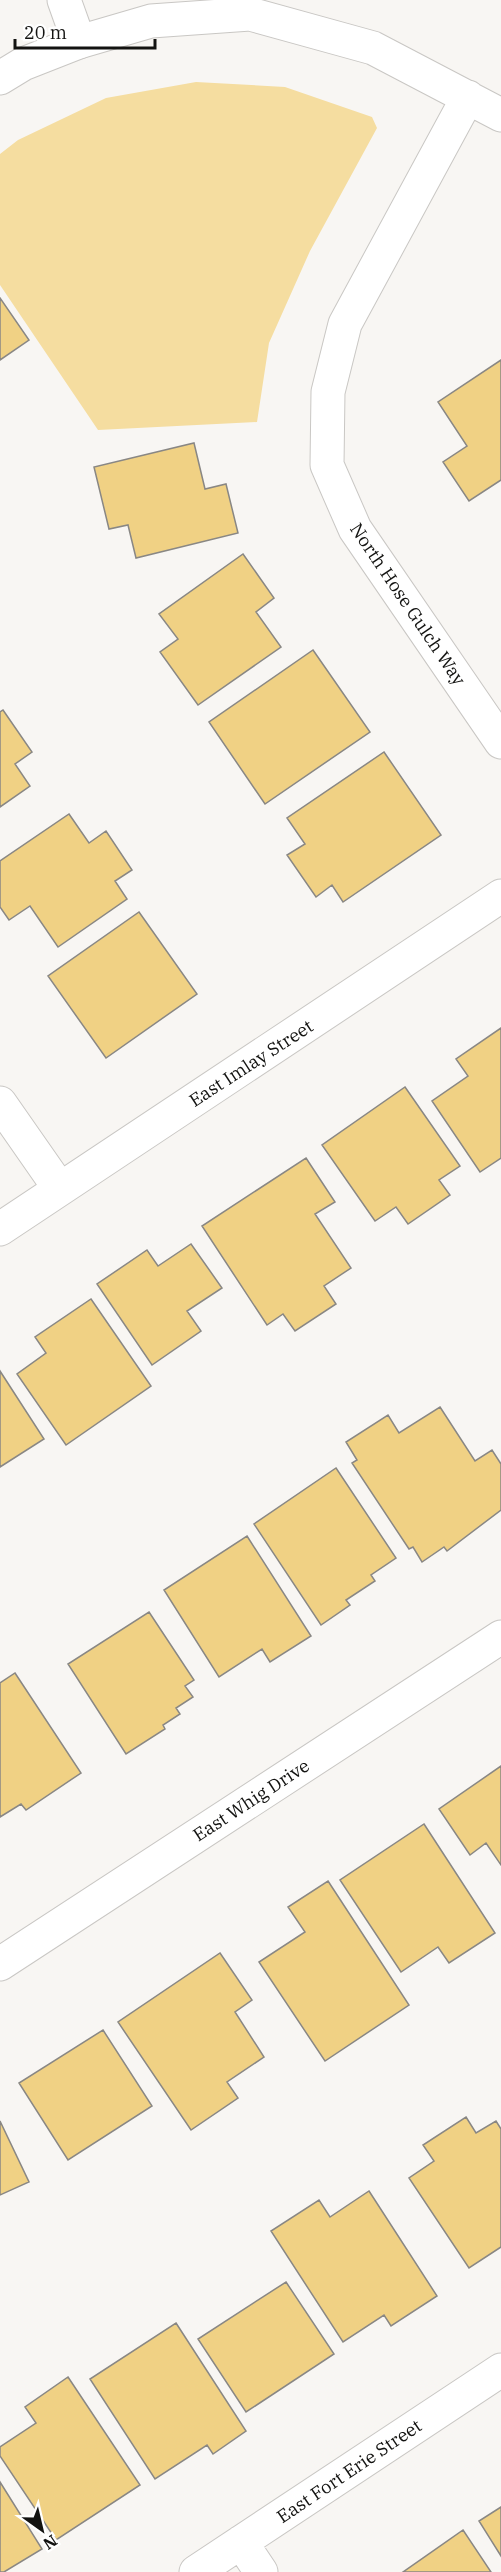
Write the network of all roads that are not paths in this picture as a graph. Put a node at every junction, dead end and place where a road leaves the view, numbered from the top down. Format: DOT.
graph roads {
  1 [pos="64,0"];
  2 [pos="79,42"];
  3 [pos="0,78"];
  4 [pos="468,98"];
  5 [pos="501,115"];
  6 [pos="501,742"];
  7 [pos="501,896"];
  8 [pos="0,1103"];
  9 [pos="60,1189"];
  10 [pos="0,1229"];
  11 [pos="501,1637"];
  12 [pos="0,1964"];
  13 [pos="501,2370"];
  14 [pos="241,2542"];
  15 [pos="196,2572"];
  16 [pos="261,2572"];
  1 -- 2 [label="street"];
  2 -- 3 [label="street"];
  2 -- 4 [label="street"];
  4 -- 5 [label="street"];
  4 -- 6 [label="street, North Hose Gulch Way"];
  7 -- 9 [label="street, East Imlay Street"];
  8 -- 9 [label="street"];
  9 -- 10 [label="street, East Imlay Street"];
  11 -- 12 [label="street, East Whig Drive"];
  13 -- 14 [label="street, East Fort Erie Street"];
  14 -- 15 [label="street, East Fort Erie Street"];
  14 -- 16 [label="street"];
}
